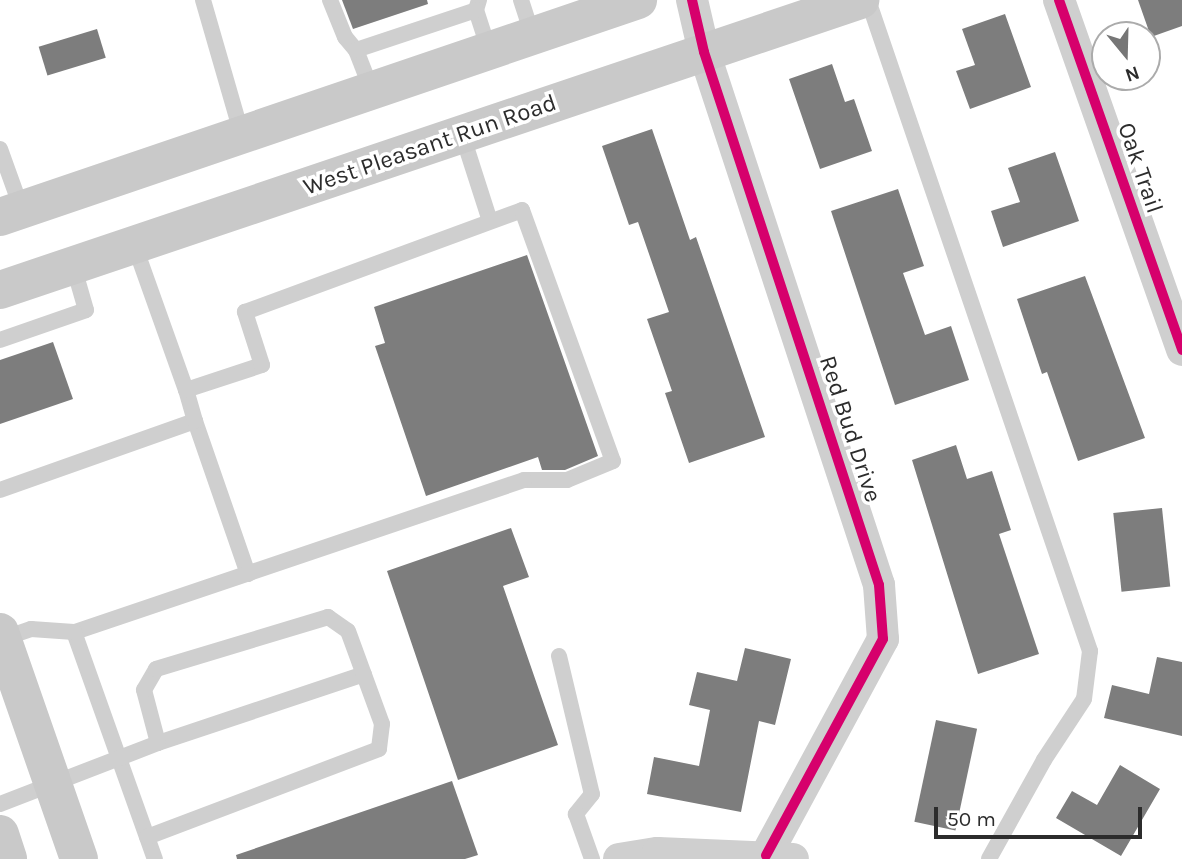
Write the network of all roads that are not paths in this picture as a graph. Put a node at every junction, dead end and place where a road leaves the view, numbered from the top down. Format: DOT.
graph roads {
  1 [pos="202,0"];
  2 [pos="330,0"];
  3 [pos="521,0"];
  4 [pos="638,0"];
  5 [pos="692,0"];
  6 [pos="860,0"];
  7 [pos="868,0"];
  8 [pos="1059,0"];
  9 [pos="478,5"];
  10 [pos="533,36"];
  11 [pos="356,50"];
  12 [pos="489,50"];
  13 [pos="704,52"];
  14 [pos="372,91"];
  15 [pos="462,134"];
  16 [pos="242,135"];
  17 [pos="0,149"];
  18 [pos="11,213"];
  19 [pos="490,221"];
  20 [pos="134,244"];
  21 [pos="73,265"];
  22 [pos="0,290"];
  23 [pos="0,340"];
  24 [pos="1182,350"];
  25 [pos="186,390"];
  26 [pos="195,421"];
  27 [pos="0,490"];
  28 [pos="248,574"];
  29 [pos="74,632"];
  30 [pos="1,636"];
  31 [pos="559,656"];
  32 [pos="364,674"];
  33 [pos="158,743"];
  34 [pos="120,760"];
  35 [pos="53,784"];
  36 [pos="0,804"];
  37 [pos="0,834"];
  38 [pos="147,837"];
  39 [pos="780,857"];
  40 [pos="8,859"];
  41 [pos="79,859"];
  42 [pos="155,859"];
  43 [pos="592,859"];
  44 [pos="619,859"];
  45 [pos="989,859"];
  1 -- 16 [label="lane"];
  2 -- 11 [label="lane"];
  3 -- 10 [label="lane"];
  4 -- 10 [label="main road"];
  5 -- 13 [label="street, Red Bud Drive"];
  6 -- 13 [label="main road, West Pleasant Run Road"];
  7 -- 45 [label="lane"];
  8 -- 24 [label="street, Oak Trail"];
  9 -- 11 [label="lane"];
  9 -- 12 [label="lane"];
  10 -- 12 [label="main road"];
  11 -- 14 [label="lane"];
  12 -- 14 [label="main road"];
  13 -- 15 [label="main road, West Pleasant Run Road"];
  13 -- 39 [label="street, Red Bud Drive"];
  14 -- 16 [label="main road"];
  15 -- 19 [label="lane"];
  15 -- 20 [label="main road, West Pleasant Run Road"];
  16 -- 18 [label="main road"];
  17 -- 18 [label="lane"];
  19 -- 25 [label="lane"];
  19 -- 28 [label="lane"];
  20 -- 21 [label="main road, West Pleasant Run Road"];
  20 -- 25 [label="lane"];
  21 -- 22 [label="main road, West Pleasant Run Road"];
  21 -- 23 [label="lane"];
  25 -- 26 [label="lane"];
  26 -- 27 [label="lane"];
  26 -- 28 [label="lane"];
  28 -- 29 [label="lane"];
  29 -- 30 [label="lane"];
  29 -- 34 [label="lane"];
  30 -- 35 [label="main road"];
  31 -- 43 [label="lane"];
  32 -- 33 [label="lane"];
  32 -- 33 [label="lane"];
  32 -- 38 [label="lane"];
  33 -- 34 [label="lane"];
  34 -- 35 [label="lane"];
  34 -- 38 [label="lane"];
  35 -- 36 [label="lane"];
  35 -- 41 [label="main road"];
  37 -- 40 [label="main road"];
  38 -- 42 [label="lane"];
  39 -- 44 [label="street"];
}
